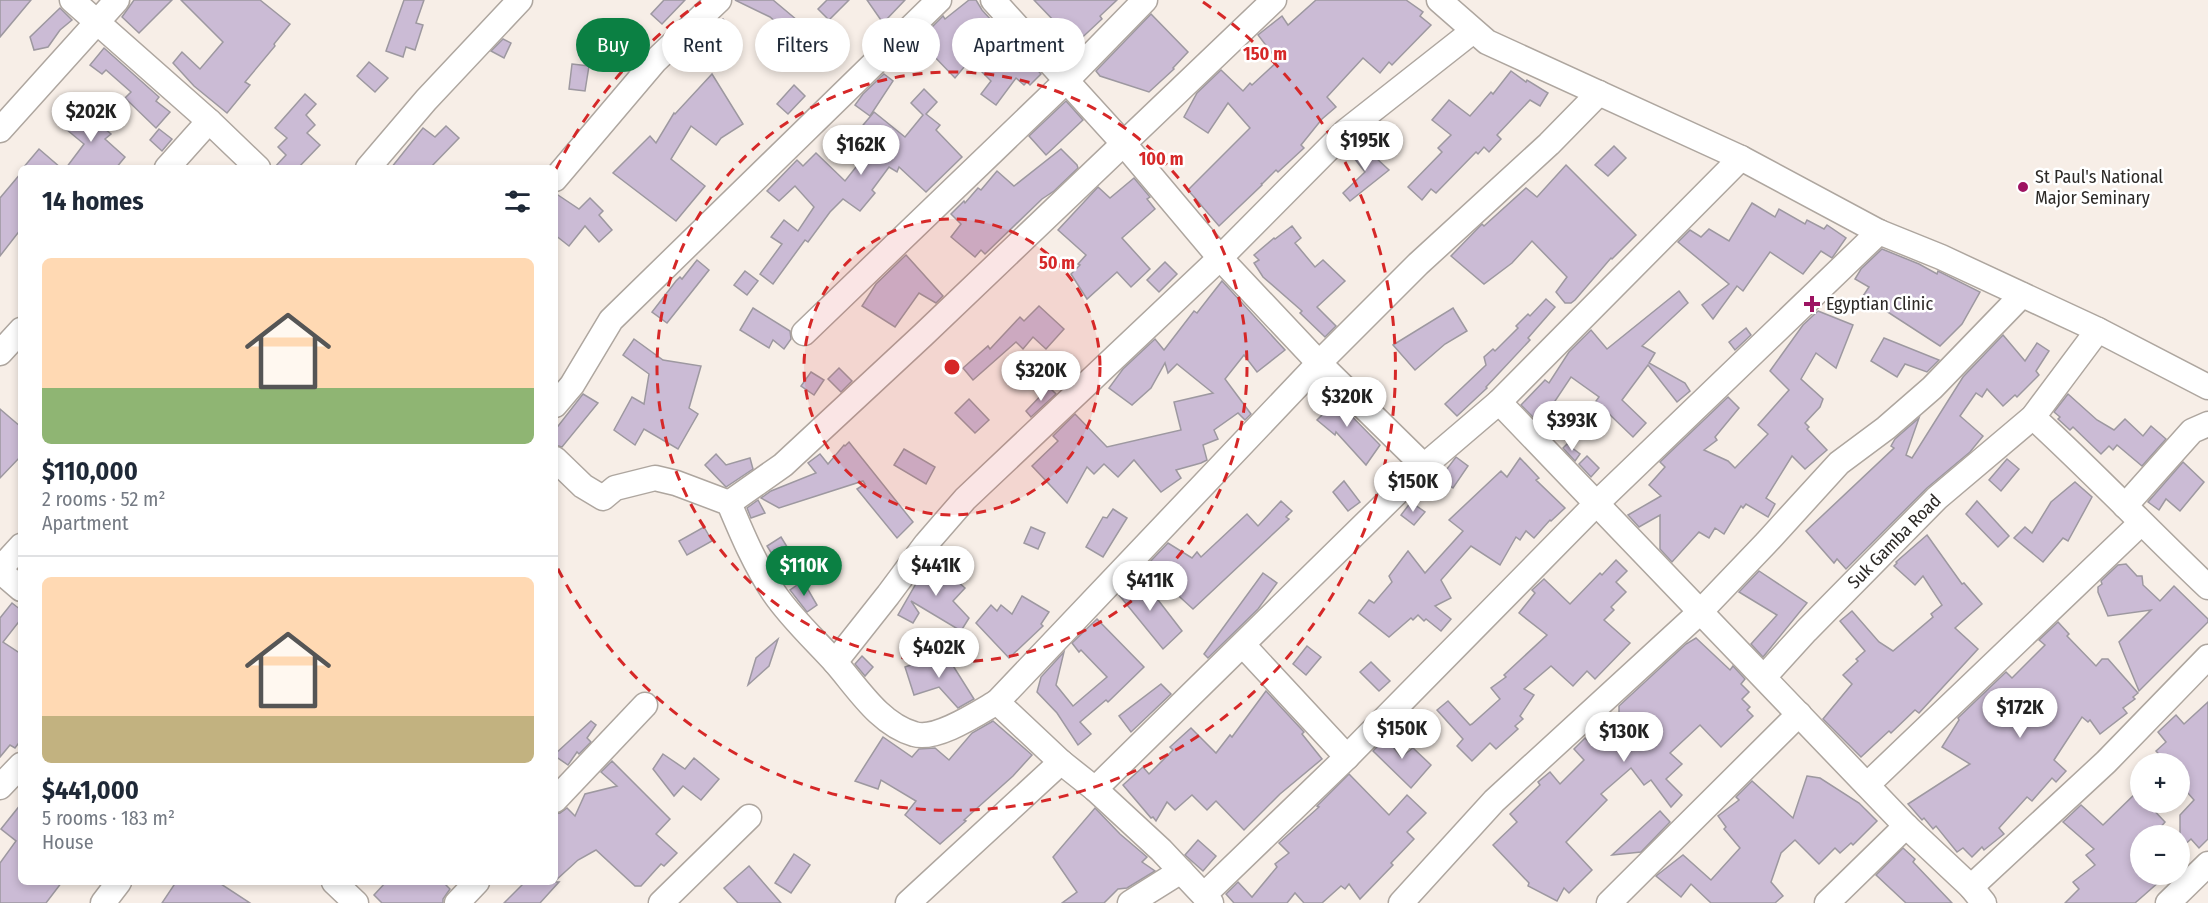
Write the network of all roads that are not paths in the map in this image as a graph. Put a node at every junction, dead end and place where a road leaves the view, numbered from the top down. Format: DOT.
graph roads {
  1 [pos="72,0"];
  2 [pos="117,0"];
  3 [pos="520,0"];
  4 [pos="718,0"];
  5 [pos="939,0"];
  6 [pos="993,0"];
  7 [pos="1144,0"];
  8 [pos="1274,0"];
  9 [pos="1439,0"];
  10 [pos="97,21"];
  11 [pos="1473,31"];
  12 [pos="1066,81"];
  13 [pos="1599,93"];
  14 [pos="209,121"];
  15 [pos="0,130"];
  16 [pos="1124,144"];
  17 [pos="1742,158"];
  18 [pos="170,165"];
  19 [pos="255,165"];
  20 [pos="371,165"];
  21 [pos="558,175"];
  22 [pos="1879,232"];
  23 [pos="1220,258"];
  24 [pos="2022,295"];
  25 [pos="2098,330"];
  26 [pos="18,333"];
  27 [pos="804,333"];
  28 [pos="0,353"];
  29 [pos="1319,363"];
  30 [pos="2208,387"];
  31 [pos="558,402"];
  32 [pos="1499,402"];
  33 [pos="2033,417"];
  34 [pos="2208,424"];
  35 [pos="558,462"];
  36 [pos="1424,466"];
  37 [pos="729,503"];
  38 [pos="1597,503"];
  39 [pos="2133,514"];
  40 [pos="18,549"];
  41 [pos="0,570"];
  42 [pos="18,586"];
  43 [pos="2208,587"];
  44 [pos="1700,612"];
  45 [pos="1243,645"];
  46 [pos="2208,657"];
  47 [pos="835,662"];
  48 [pos="1764,677"];
  49 [pos="998,702"];
  50 [pos="645,705"];
  51 [pos="1799,714"];
  52 [pos="1347,757"];
  53 [pos="1061,762"];
  54 [pos="18,768"];
  55 [pos="1867,786"];
  56 [pos="0,787"];
  57 [pos="1095,789"];
  58 [pos="558,797"];
  59 [pos="749,817"];
  60 [pos="1906,826"];
  61 [pos="2208,864"];
  62 [pos="1181,871"];
  63 [pos="117,885"];
  64 [pos="337,885"];
  65 [pos="474,885"];
  66 [pos="1977,895"];
  67 [pos="1208,899"];
  68 [pos="103,903"];
  69 [pos="356,903"];
  70 [pos="457,903"];
  71 [pos="661,903"];
  72 [pos="908,903"];
  73 [pos="1130,903"];
  74 [pos="1401,903"];
  75 [pos="1609,903"];
  76 [pos="1827,903"];
  77 [pos="2168,903"];
  1 -- 10 [label="street"];
  2 -- 10 [label="street"];
  3 -- 20 [label="street"];
  4 -- 21 [label="street"];
  5 -- 31 [label="street"];
  6 -- 12 [label="street"];
  7 -- 12 [label="street"];
  8 -- 16 [label="street"];
  9 -- 11 [label="street"];
  10 -- 14 [label="street"];
  10 -- 15 [label="street"];
  11 -- 13 [label="street"];
  11 -- 23 [label="street"];
  12 -- 16 [label="street"];
  12 -- 27 [label="street"];
  13 -- 17 [label="street"];
  13 -- 29 [label="street"];
  14 -- 18 [label="street"];
  14 -- 19 [label="street"];
  16 -- 23 [label="street"];
  16 -- 37 [label="street"];
  17 -- 22 [label="street"];
  17 -- 32 [label="street"];
  22 -- 24 [label="street"];
  22 -- 38 [label="street"];
  23 -- 29 [label="street"];
  23 -- 47 [label="street"];
  24 -- 25 [label="street"];
  24 -- 44 [label="street"];
  25 -- 30 [label="street"];
  25 -- 33 [label="street, Suk Gamba Road"];
  26 -- 28 [label="street"];
  29 -- 36 [label="street"];
  29 -- 49 [label="street"];
  32 -- 36 [label="street"];
  32 -- 38 [label="street"];
  33 -- 39 [label="street"];
  33 -- 48 [label="street, Suk Gamba Road"];
  34 -- 39 [label="street"];
  35 -- 37 [label="street"];
  36 -- 45 [label="street"];
  37 -- 47 [label="street"];
  38 -- 44 [label="street"];
  38 -- 52 [label="street"];
  39 -- 43 [label="street"];
  39 -- 55 [label="street"];
  40 -- 41 [label="street"];
  41 -- 42 [label="street"];
  44 -- 48 [label="street"];
  44 -- 74 [label="street"];
  45 -- 52 [label="street"];
  45 -- 57 [label="street"];
  46 -- 66 [label="street"];
  47 -- 49 [label="street"];
  48 -- 51 [label="street"];
  49 -- 53 [label="street"];
  50 -- 58 [label="street"];
  51 -- 55 [label="street"];
  51 -- 75 [label="street"];
  52 -- 67 [label="street"];
  53 -- 57 [label="street"];
  53 -- 72 [label="street"];
  54 -- 56 [label="street"];
  55 -- 60 [label="street"];
  57 -- 62 [label="street"];
  59 -- 71 [label="street"];
  60 -- 66 [label="street"];
  60 -- 76 [label="street"];
  61 -- 77 [label="street"];
  62 -- 67 [label="street"];
  62 -- 73 [label="street"];
  63 -- 68 [label="street"];
  64 -- 69 [label="street"];
  65 -- 70 [label="street"];
}
